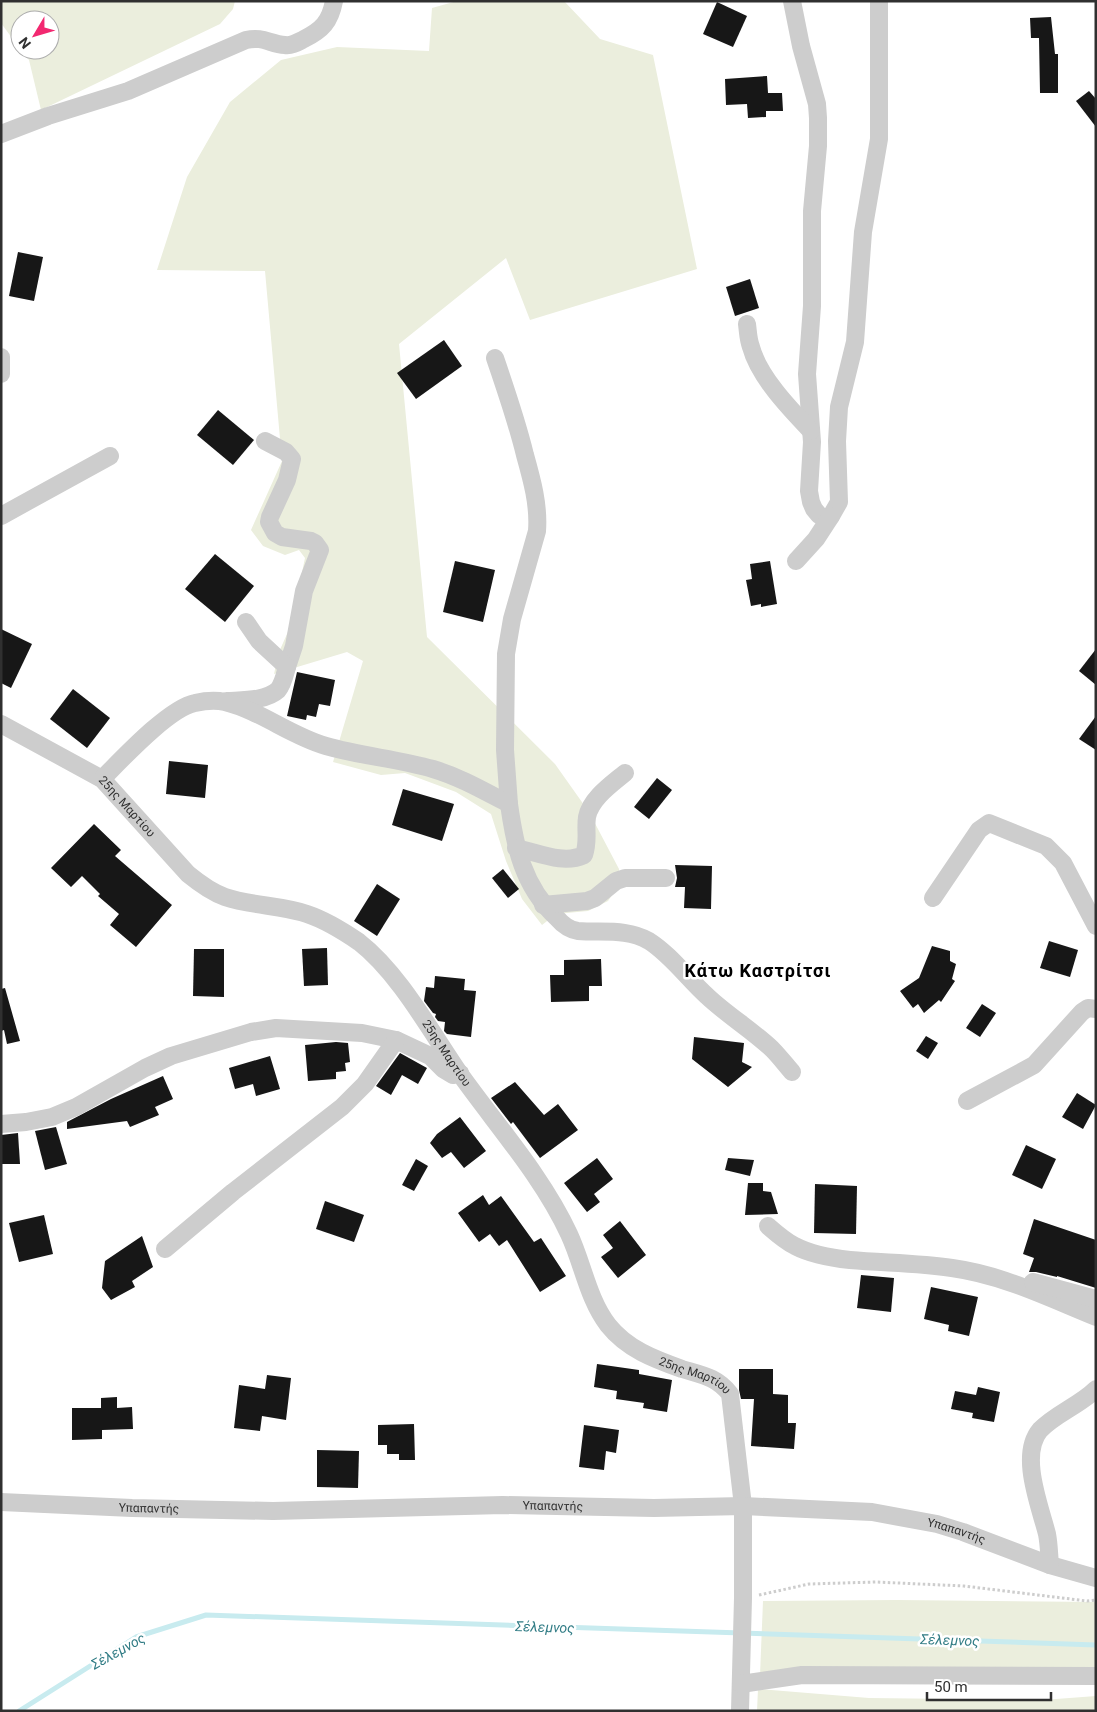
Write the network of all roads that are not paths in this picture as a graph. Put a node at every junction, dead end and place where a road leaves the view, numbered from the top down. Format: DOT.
graph roads {
  1 [pos="334,1"];
  2 [pos="792,1"];
  3 [pos="879,1"];
  4 [pos="1,134"];
  5 [pos="747,324"];
  6 [pos="1,357"];
  7 [pos="495,358"];
  8 [pos="1,374"];
  9 [pos="811,431"];
  10 [pos="265,441"];
  11 [pos="110,456"];
  12 [pos="1,516"];
  13 [pos="831,516"];
  14 [pos="796,561"];
  15 [pos="246,622"];
  16 [pos="287,667"];
  17 [pos="224,702"];
  18 [pos="1,724"];
  19 [pos="625,772"];
  20 [pos="102,779"];
  21 [pos="509,804"];
  22 [pos="516,848"];
  23 [pos="666,878"];
  24 [pos="933,898"];
  25 [pos="543,905"];
  26 [pos="1096,926"];
  27 [pos="1096,1009"];
  28 [pos="396,1040"];
  29 [pos="792,1072"];
  30 [pos="460,1073"];
  31 [pos="967,1101"];
  32 [pos="1,1124"];
  33 [pos="768,1226"];
  34 [pos="165,1249"];
  35 [pos="1018,1284"];
  36 [pos="1096,1299"];
  37 [pos="1096,1317"];
  38 [pos="1096,1389"];
  39 [pos="1,1502"];
  40 [pos="743,1506"];
  41 [pos="1050,1564"];
  42 [pos="1096,1578"];
  43 [pos="1096,1676"];
  44 [pos="741,1684"];
  45 [pos="740,1711"];
  1 -- 4 [label="street"];
  2 -- 9 [label="street"];
  3 -- 13 [label="street"];
  5 -- 9 [label="street"];
  6 -- 8 [label="street"];
  7 -- 21 [label="street"];
  9 -- 13 [label="street"];
  10 -- 16 [label="street"];
  11 -- 12 [label="street"];
  13 -- 14 [label="street"];
  15 -- 16 [label="street"];
  16 -- 17 [label="street"];
  17 -- 20 [label="street"];
  17 -- 21 [label="street"];
  18 -- 20 [label="street, 25ης Μαρτίου"];
  19 -- 22 [label="street"];
  20 -- 30 [label="street, 25ης Μαρτίου"];
  21 -- 22 [label="street"];
  22 -- 25 [label="street"];
  23 -- 25 [label="street"];
  24 -- 26 [label="street"];
  25 -- 29 [label="street"];
  27 -- 31 [label="street"];
  28 -- 30 [label="street"];
  28 -- 32 [label="street"];
  28 -- 34 [label="street"];
  30 -- 40 [label="street, 25ης Μαρτίου"];
  33 -- 35 [label="street"];
  35 -- 36 [label="street"];
  35 -- 37 [label="street"];
  38 -- 41 [label="street"];
  39 -- 40 [label="street, Υπαπαντής"];
  40 -- 41 [label="street, Υπαπαντής"];
  40 -- 44 [label="street, 25ης Μαρτίου"];
  41 -- 42 [label="street, Υπαπαντής"];
  43 -- 44 [label="street"];
  44 -- 45 [label="street"];
}
